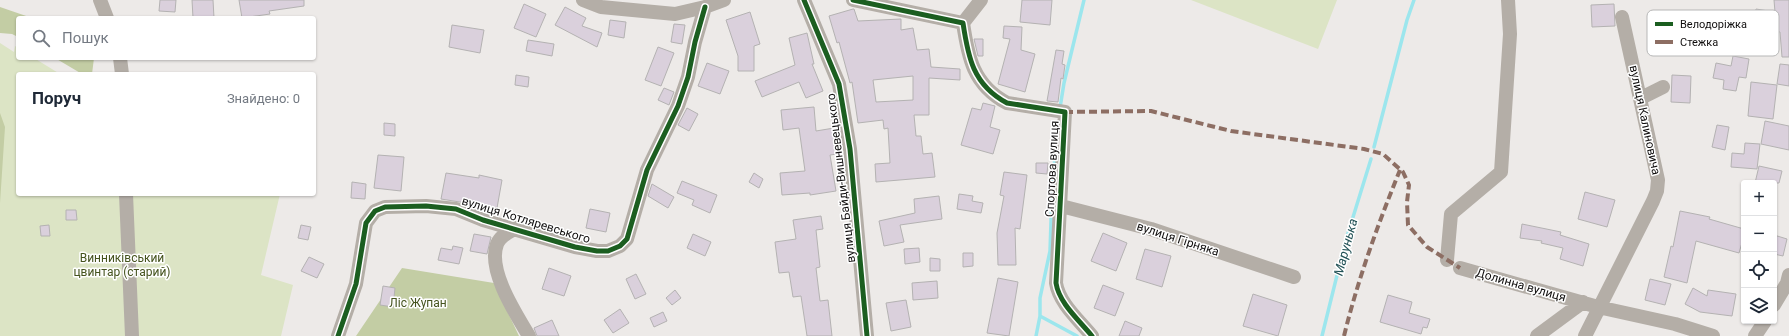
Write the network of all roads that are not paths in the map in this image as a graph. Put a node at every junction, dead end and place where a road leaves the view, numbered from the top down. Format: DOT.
graph roads {
  1 [pos="100,0"];
  2 [pos="583,0"];
  3 [pos="724,0"];
  4 [pos="804,0"];
  5 [pos="853,0"];
  6 [pos="980,0"];
  7 [pos="1508,0"];
  8 [pos="705,7"];
  9 [pos="106,16"];
  10 [pos="1622,17"];
  11 [pos="963,23"];
  12 [pos="120,60"];
  13 [pos="122,72"];
  14 [pos="1663,87"];
  15 [pos="1641,98"];
  16 [pos="126,196"];
  17 [pos="1061,206"];
  18 [pos="516,228"];
  19 [pos="1447,260"];
  20 [pos="1460,268"];
  21 [pos="1294,277"];
  22 [pos="1788,281"];
  23 [pos="1777,301"];
  24 [pos="1583,302"];
  25 [pos="1598,306"];
  26 [pos="1763,324"];
  27 [pos="132,336"];
  28 [pos="338,336"];
  29 [pos="529,336"];
  30 [pos="867,336"];
  31 [pos="1092,336"];
  32 [pos="1537,336"];
  33 [pos="1585,336"];
  34 [pos="1713,336"];
  35 [pos="1755,336"];
  1 -- 9 [label="street"];
  2 -- 8 [label="street"];
  3 -- 8 [label="street"];
  4 -- 30 [label="street, вулиця Байди-Вишневецького"];
  5 -- 11 [label="street"];
  6 -- 11 [label="street"];
  7 -- 19 [label="street"];
  8 -- 18 [label="street, вулиця Котляревського"];
  10 -- 15 [label="street, вулиця Калиновича"];
  11 -- 17 [label="street, Спортова вулиця"];
  12 -- 13 [label="street"];
  14 -- 15 [label="street"];
  15 -- 25 [label="street, вулиця Калиновича"];
  16 -- 27 [label="street"];
  17 -- 21 [label="street, вулиця Гірняка"];
  17 -- 31 [label="street, Спортова вулиця"];
  18 -- 28 [label="street, вулиця Котляревського"];
  18 -- 29 [label="street"];
  20 -- 24 [label="street, Долинна вулиця"];
  22 -- 23 [label="street"];
  24 -- 25 [label="street, Долинна вулиця"];
  24 -- 32 [label="street, Долинна вулиця"];
  25 -- 33 [label="street, вулиця Калиновича"];
  25 -- 34 [label="street, Долинна вулиця"];
  26 -- 35 [label="street"];
}
